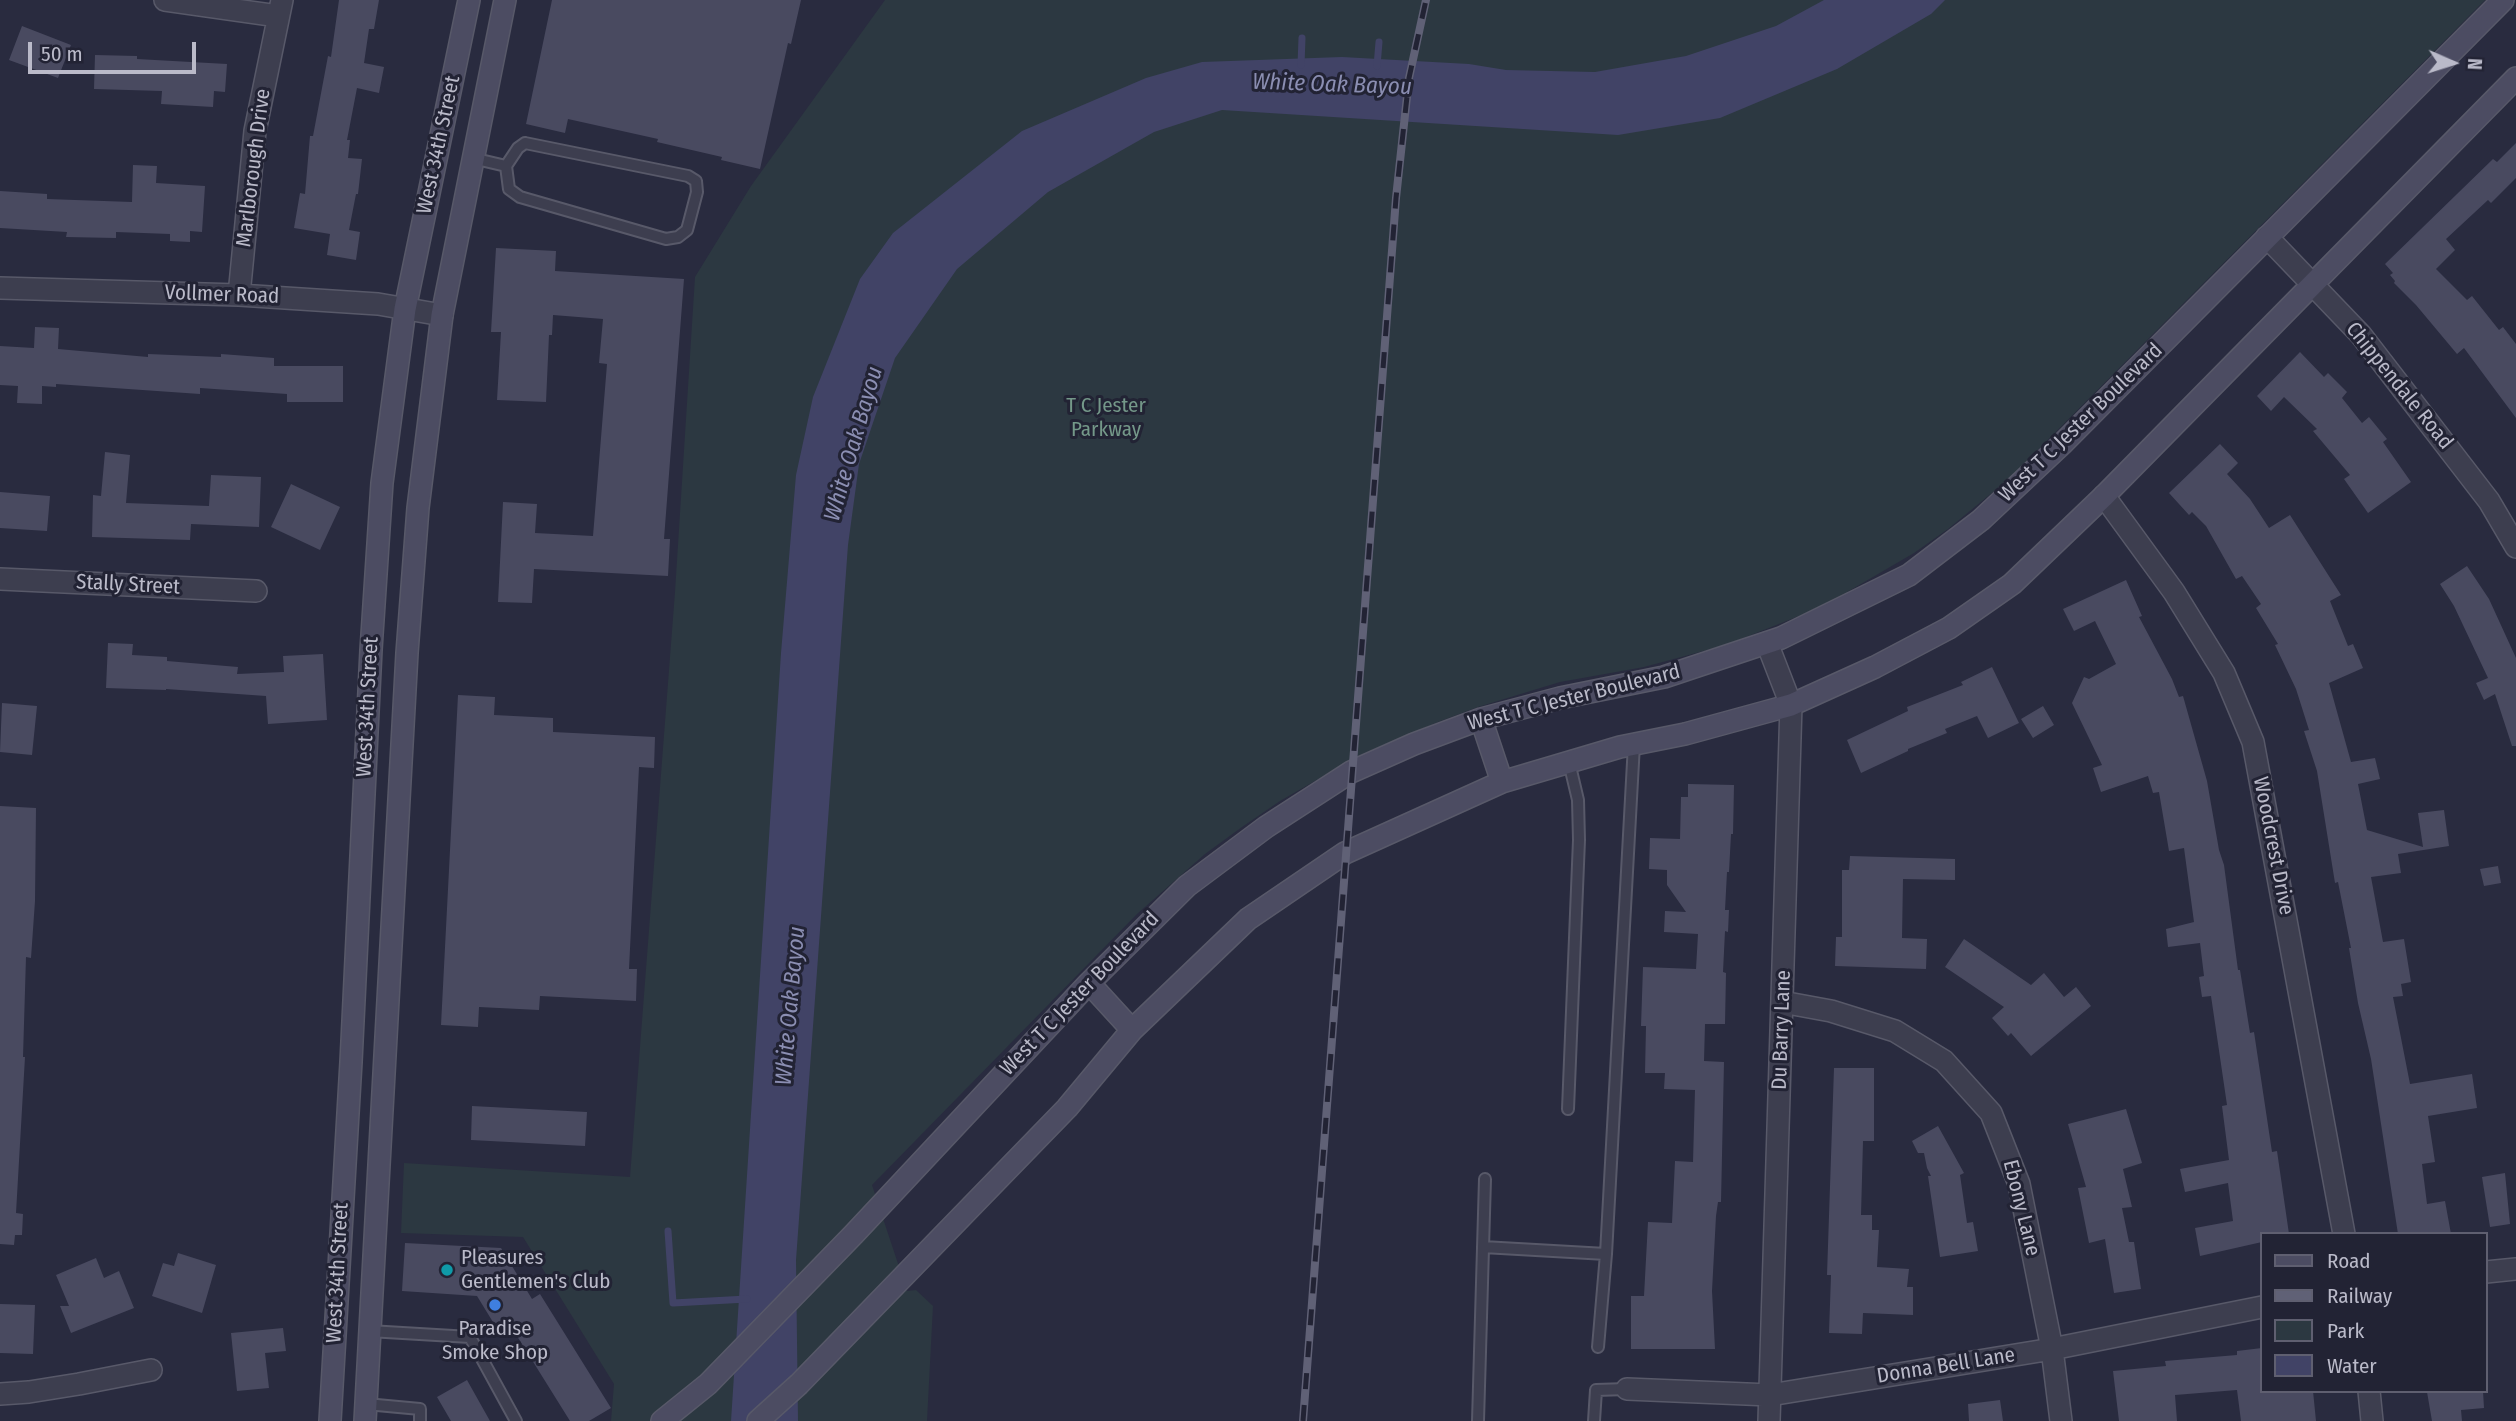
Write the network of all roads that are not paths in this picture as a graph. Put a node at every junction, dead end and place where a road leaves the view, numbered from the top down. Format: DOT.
graph roads {
  1 [pos="165,0"];
  2 [pos="2503,0"];
  3 [pos="469,1"];
  4 [pos="504,4"];
  5 [pos="280,8"];
  6 [pos="2516,78"];
  7 [pos="472,158"];
  8 [pos="506,166"];
  9 [pos="2267,237"];
  10 [pos="2312,286"];
  11 [pos="0,288"];
  12 [pos="239,295"];
  13 [pos="405,309"];
  14 [pos="442,315"];
  15 [pos="2104,496"];
  16 [pos="2516,547"];
  17 [pos="0,579"];
  18 [pos="256,591"];
  19 [pos="1767,643"];
  20 [pos="1791,705"];
  21 [pos="1481,719"];
  22 [pos="1634,744"];
  23 [pos="1569,762"];
  24 [pos="1502,782"];
  25 [pos="1089,983"];
  26 [pos="1783,1002"];
  27 [pos="1132,1030"];
  28 [pos="1568,1110"];
  29 [pos="1485,1178"];
  30 [pos="2344,1232"];
  31 [pos="1483,1247"];
  32 [pos="1606,1254"];
  33 [pos="2516,1269"];
  34 [pos="2488,1272"];
  35 [pos="2260,1307"];
  36 [pos="369,1331"];
  37 [pos="1598,1347"];
  38 [pos="2052,1349"];
  39 [pos="151,1370"];
  40 [pos="1627,1389"];
  41 [pos="2369,1393"];
  42 [pos="0,1394"];
  43 [pos="1770,1395"];
  44 [pos="365,1413"];
  45 [pos="330,1421"];
  46 [pos="420,1421"];
  47 [pos="516,1421"];
  48 [pos="662,1421"];
  49 [pos="758,1421"];
  50 [pos="1478,1421"];
  51 [pos="1594,1421"];
  52 [pos="1769,1421"];
  53 [pos="2061,1421"];
  54 [pos="2372,1421"];
  1 -- 5 [label="street"];
  2 -- 9 [label="main road, West T C Jester Boulevard"];
  3 -- 4 [label="main road"];
  3 -- 13 [label="main road, West 34th Street"];
  4 -- 7 [label="main road, West 34th Street"];
  5 -- 12 [label="street, Marlborough Drive"];
  6 -- 10 [label="main road"];
  7 -- 8 [label="lane"];
  7 -- 14 [label="main road, West 34th Street"];
  8 -- 8 [label="lane"];
  9 -- 10 [label="street, Chippendale Road"];
  9 -- 19 [label="main road, West T C Jester Boulevard"];
  10 -- 15 [label="main road"];
  10 -- 16 [label="street, Chippendale Road"];
  11 -- 12 [label="street, Vollmer Road"];
  12 -- 13 [label="street, Vollmer Road"];
  13 -- 14 [label="street, Vollmer Road"];
  13 -- 45 [label="main road, West 34th Street"];
  14 -- 36 [label="main road, West 34th Street"];
  15 -- 20 [label="main road"];
  15 -- 30 [label="street, Woodcrest Drive"];
  17 -- 18 [label="street, Stally Street"];
  19 -- 20 [label="street, Du Barry Lane"];
  19 -- 21 [label="main road, West T C Jester Boulevard"];
  20 -- 22 [label="main road"];
  20 -- 26 [label="street, Du Barry Lane"];
  21 -- 24 [label="main road"];
  21 -- 25 [label="main road, West T C Jester Boulevard"];
  22 -- 23 [label="main road"];
  22 -- 32 [label="lane"];
  23 -- 24 [label="main road"];
  23 -- 28 [label="lane"];
  24 -- 27 [label="main road"];
  25 -- 27 [label="main road"];
  25 -- 48 [label="main road, West T C Jester Boulevard"];
  26 -- 38 [label="street, Ebony Lane"];
  26 -- 43 [label="street, Du Barry Lane"];
  27 -- 49 [label="main road"];
  29 -- 31 [label="lane"];
  31 -- 32 [label="lane"];
  31 -- 50 [label="lane"];
  32 -- 37 [label="lane"];
  33 -- 34 [label="street"];
  35 -- 38 [label="street, Donna Bell Lane"];
  36 -- 44 [label="main road, West 34th Street"];
  36 -- 47 [label="lane"];
  38 -- 43 [label="street, Donna Bell Lane"];
  38 -- 53 [label="street, Ebony Lane"];
  39 -- 42 [label="street"];
  40 -- 43 [label="street, Donna Bell Lane"];
  40 -- 51 [label="lane"];
  41 -- 54 [label="street"];
  43 -- 52 [label="street, Du Barry Lane"];
  44 -- 46 [label="lane"];
}
